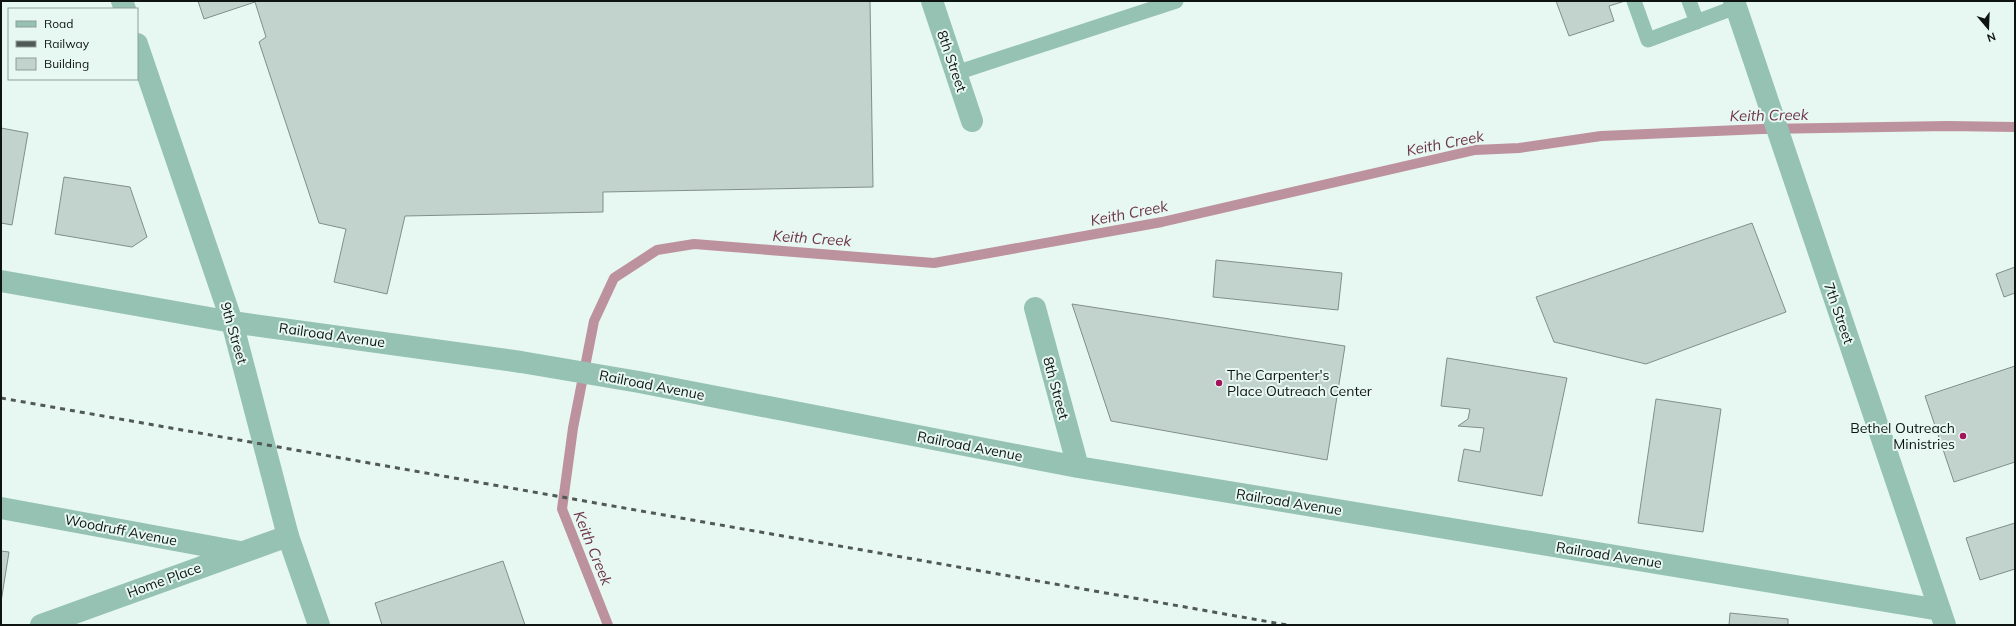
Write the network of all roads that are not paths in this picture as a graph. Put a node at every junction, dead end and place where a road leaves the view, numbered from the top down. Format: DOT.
graph roads {
  1 [pos="932,1"];
  2 [pos="1176,1"];
  3 [pos="1634,1"];
  4 [pos="1689,1"];
  5 [pos="1735,4"];
  6 [pos="1696,22"];
  7 [pos="138,47"];
  8 [pos="956,73"];
  9 [pos="972,121"];
  10 [pos="1,281"];
  11 [pos="1035,308"];
  12 [pos="232,322"];
  13 [pos="1078,467"];
  14 [pos="1,508"];
  15 [pos="288,536"];
  16 [pos="241,552"];
  17 [pos="1943,617"];
  18 [pos="41,625"];
  19 [pos="319,625"];
  1 -- 8 [label="street, 8th Street"];
  2 -- 8 [label="lane"];
  3 -- 6 [label="lane"];
  4 -- 6 [label="lane"];
  5 -- 6 [label="lane"];
  5 -- 17 [label="street, 7th Street"];
  7 -- 12 [label="street, 9th Street"];
  8 -- 9 [label="street, 8th Street"];
  10 -- 12 [label="street, Railroad Avenue"];
  11 -- 13 [label="street, 8th Street"];
  12 -- 13 [label="street, Railroad Avenue"];
  12 -- 15 [label="street, 9th Street"];
  13 -- 17 [label="street, Railroad Avenue"];
  14 -- 16 [label="street, Woodruff Avenue"];
  15 -- 16 [label="street, Home Place"];
  15 -- 19 [label="street, 9th Street"];
  16 -- 18 [label="street, Home Place"];
}
